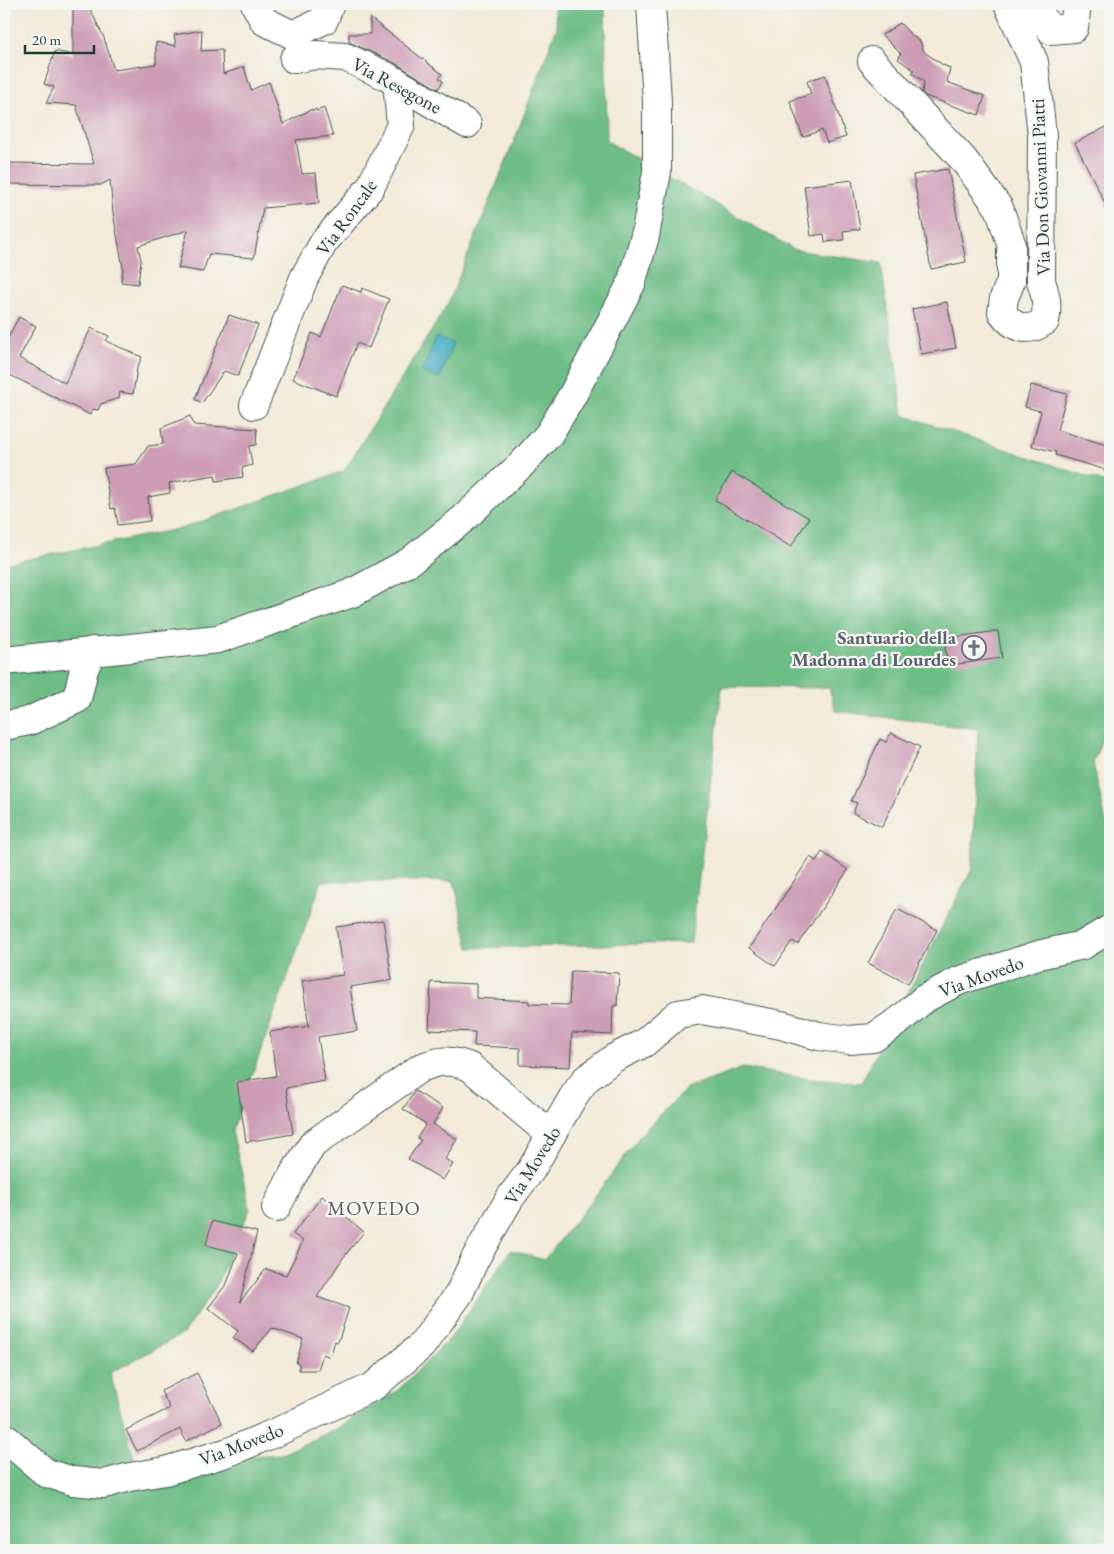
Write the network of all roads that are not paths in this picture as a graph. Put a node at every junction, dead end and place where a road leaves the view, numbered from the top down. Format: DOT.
graph roads {
  1 [pos="255,4"];
  2 [pos="330,4"];
  3 [pos="651,4"];
  4 [pos="1008,4"];
  5 [pos="1033,4"];
  6 [pos="1077,4"];
  7 [pos="306,29"];
  8 [pos="872,61"];
  9 [pos="396,82"];
  10 [pos="467,124"];
  11 [pos="254,405"];
  12 [pos="92,651"];
  13 [pos="4,661"];
  14 [pos="4,726"];
  15 [pos="1110,929"];
  16 [pos="551,1135"];
  17 [pos="276,1208"];
  18 [pos="4,1437"];
  1 -- 7 [label="main road"];
  2 -- 7 [label="main road"];
  3 -- 12 [label="main road"];
  4 -- 8 [label="main road, Via Don Giovanni Piatti"];
  5 -- 6 [label="main road"];
  7 -- 9 [label="main road, Via Resegone"];
  9 -- 10 [label="main road, Via Resegone"];
  9 -- 11 [label="main road, Via Roncale"];
  12 -- 13 [label="main road"];
  12 -- 14 [label="main road"];
  15 -- 16 [label="main road, Via Movedo"];
  16 -- 17 [label="main road"];
  16 -- 18 [label="main road, Via Movedo"];
}
